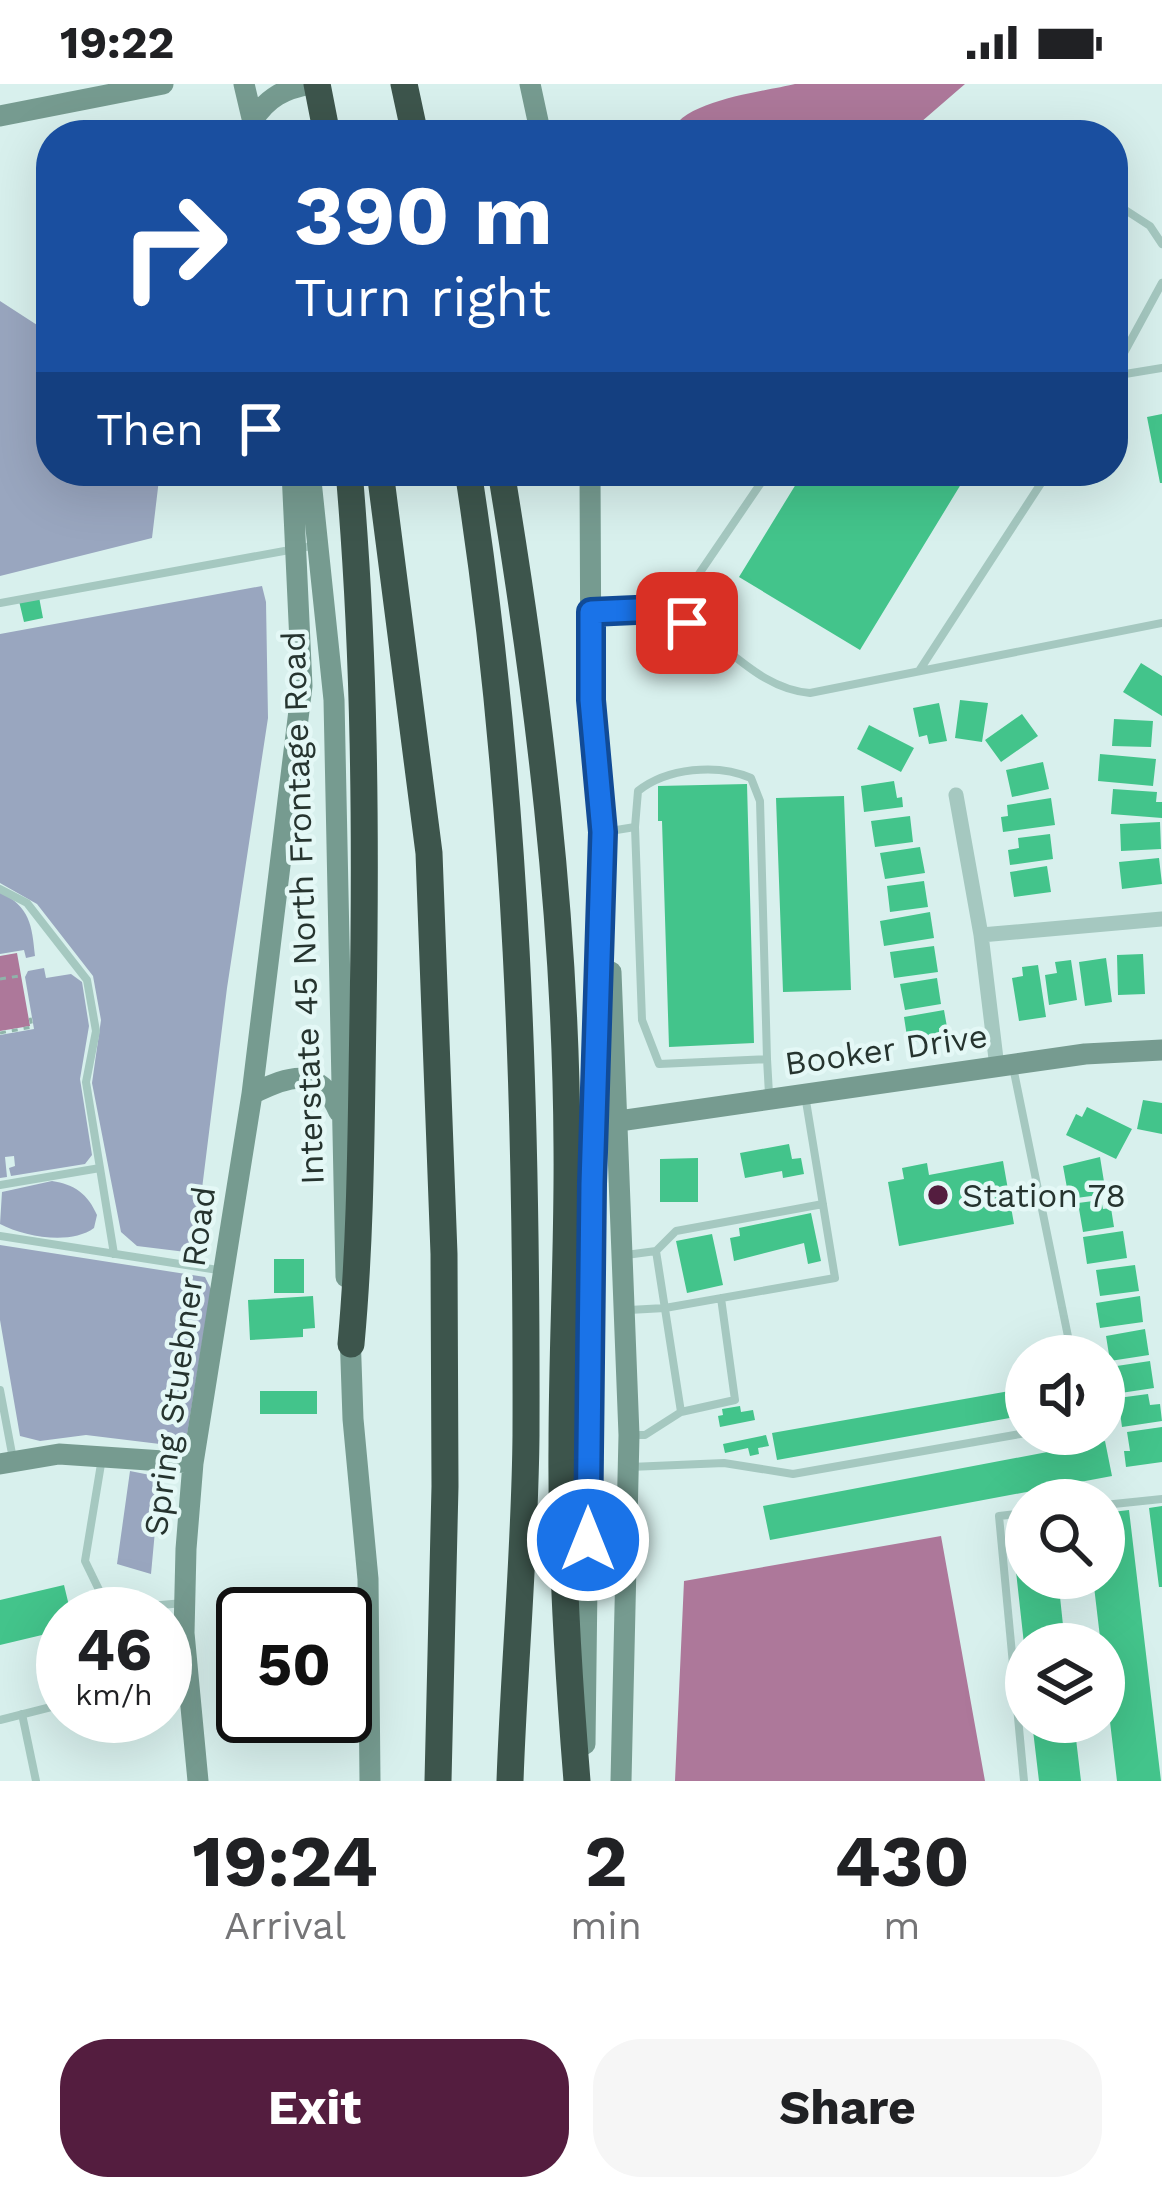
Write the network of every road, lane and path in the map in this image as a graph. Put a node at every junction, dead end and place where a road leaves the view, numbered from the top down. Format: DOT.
graph roads {
  1 [pos="163,84"];
  2 [pos="244,84"];
  3 [pos="314,84"];
  4 [pos="404,84"];
  5 [pos="530,84"];
  6 [pos="0,116"];
  7 [pos="252,120"];
  8 [pos="257,120"];
  9 [pos="323,120"];
  10 [pos="412,120"];
  11 [pos="538,120"];
  12 [pos="1128,212"];
  13 [pos="1162,244"];
  14 [pos="1162,283"];
  15 [pos="1128,346"];
  16 [pos="1162,368"];
  17 [pos="1128,372"];
  18 [pos="295,486"];
  19 [pos="310,486"];
  20 [pos="350,486"];
  21 [pos="382,486"];
  22 [pos="470,486"];
  23 [pos="503,486"];
  24 [pos="590,486"];
  25 [pos="755,486"];
  26 [pos="1039,486"];
  27 [pos="308,546"];
  28 [pos="0,603"];
  29 [pos="591,612"];
  30 [pos="671,615"];
  31 [pos="1162,623"];
  32 [pos="919,671"];
  33 [pos="956,795"];
  34 [pos="634,827"];
  35 [pos="603,832"];
  36 [pos="0,889"];
  37 [pos="1162,919"];
  38 [pos="981,934"];
  39 [pos="19,976"];
  40 [pos="0,979"];
  41 [pos="29,1012"];
  42 [pos="0,1033"];
  43 [pos="1162,1050"];
  44 [pos="767,1059"];
  45 [pos="1005,1066"];
  46 [pos="252,1094"];
  47 [pos="805,1094"];
  48 [pos="769,1098"];
  49 [pos="619,1120"];
  50 [pos="344,1125"];
  51 [pos="100,1168"];
  52 [pos="0,1185"];
  53 [pos="823,1204"];
  54 [pos="0,1236"];
  55 [pos="656,1251"];
  56 [pos="114,1253"];
  57 [pos="624,1255"];
  58 [pos="221,1270"];
  59 [pos="721,1298"];
  60 [pos="665,1308"];
  61 [pos="626,1310"];
  62 [pos="1067,1335"];
  63 [pos="351,1344"];
  64 [pos="0,1390"];
  65 [pos="681,1412"];
  66 [pos="629,1435"];
  67 [pos="1005,1437"];
  68 [pos="103,1454"];
  69 [pos="6,1462"];
  70 [pos="193,1463"];
  71 [pos="628,1467"];
  72 [pos="1162,1498"];
  73 [pos="1125,1502"];
  74 [pos="1005,1515"];
  75 [pos="1005,1580"];
  76 [pos="98,1587"];
  77 [pos="185,1587"];
  78 [pos="1007,1599"];
  79 [pos="36,1711"];
  80 [pos="22,1714"];
  81 [pos="0,1720"];
  82 [pos="190,1743"];
  83 [pos="36,1781"];
  84 [pos="198,1781"];
  85 [pos="370,1781"];
  86 [pos="437,1781"];
  87 [pos="510,1781"];
  88 [pos="580,1781"];
  89 [pos="621,1781"];
  90 [pos="1024,1781"];
  1 -- 6 [label="main road"];
  2 -- 7 [label="main road"];
  3 -- 8 [label="main road"];
  3 -- 9 [label="highway"];
  4 -- 10 [label="highway"];
  5 -- 11 [label="main road"];
  12 -- 13 [label="lane"];
  14 -- 15 [label="lane"];
  16 -- 17 [label="lane"];
  18 -- 27 [label="main road, Spring Stuebner Road"];
  19 -- 27 [label="main road, Interstate 45 North Frontage Road"];
  20 -- 63 [label="highway"];
  21 -- 86 [label="highway"];
  22 -- 87 [label="highway"];
  23 -- 88 [label="highway"];
  24 -- 29 [label="main road"];
  25 -- 30 [label="lane"];
  26 -- 32 [label="lane"];
  27 -- 28 [label="lane"];
  27 -- 46 [label="main road, Spring Stuebner Road"];
  27 -- 50 [label="main road, Interstate 45 North Frontage Road"];
  29 -- 30 [label="lane"];
  29 -- 35 [label="main road"];
  30 -- 32 [label="lane"];
  31 -- 32 [label="lane"];
  33 -- 38 [label="street"];
  34 -- 35 [label="lane"];
  34 -- 44 [label="lane"];
  34 -- 44 [label="lane"];
  35 -- 49 [label="main road"];
  35 -- 88 [label="main road"];
  36 -- 51 [label="lane"];
  37 -- 38 [label="street"];
  38 -- 45 [label="street"];
  39 -- 40 [label="path"];
  41 -- 42 [label="path"];
  43 -- 45 [label="main road, Booker Drive"];
  44 -- 48 [label="lane"];
  45 -- 47 [label="main road, Booker Drive"];
  45 -- 62 [label="lane"];
  46 -- 50 [label="main road"];
  46 -- 58 [label="main road, Spring Stuebner Road"];
  47 -- 48 [label="main road, Booker Drive"];
  47 -- 53 [label="lane"];
  48 -- 49 [label="main road, Booker Drive"];
  49 -- 57 [label="main road"];
  50 -- 63 [label="main road, Interstate 45 North Frontage Road"];
  51 -- 52 [label="lane"];
  51 -- 56 [label="lane"];
  53 -- 55 [label="lane"];
  53 -- 59 [label="lane"];
  54 -- 56 [label="lane"];
  55 -- 57 [label="lane"];
  55 -- 60 [label="lane"];
  56 -- 58 [label="lane"];
  57 -- 61 [label="main road"];
  58 -- 70 [label="main road, Spring Stuebner Road"];
  59 -- 60 [label="lane"];
  59 -- 65 [label="lane"];
  60 -- 61 [label="lane"];
  60 -- 65 [label="lane"];
  61 -- 66 [label="main road"];
  63 -- 85 [label="main road, Interstate 45 North Frontage Road"];
  64 -- 69 [label="lane"];
  65 -- 66 [label="lane"];
  66 -- 71 [label="main road"];
  67 -- 71 [label="lane"];
  68 -- 69 [label="main road"];
  68 -- 70 [label="main road"];
  68 -- 76 [label="lane"];
  70 -- 77 [label="main road, Spring Stuebner Road"];
  71 -- 89 [label="main road"];
  72 -- 73 [label="lane"];
  74 -- 75 [label="lane"];
  78 -- 90 [label="lane"];
  79 -- 80 [label="lane"];
  80 -- 81 [label="lane"];
  80 -- 83 [label="lane"];
  82 -- 84 [label="main road, Spring Stuebner Road"];
}
